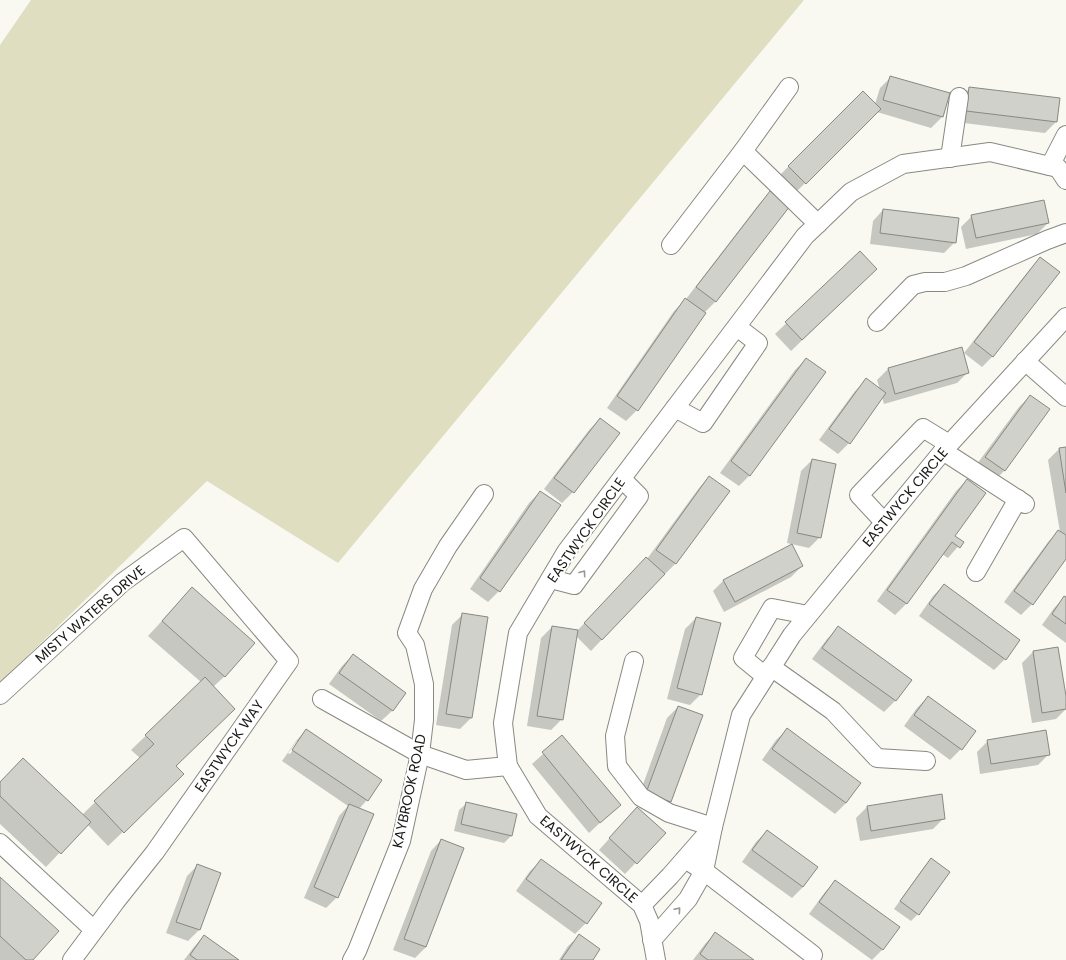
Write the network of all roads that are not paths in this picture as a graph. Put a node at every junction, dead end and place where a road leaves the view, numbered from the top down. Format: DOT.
graph roads {
  1 [pos="789,87"];
  2 [pos="959,96"];
  3 [pos="1066,135"];
  4 [pos="743,151"];
  5 [pos="950,158"];
  6 [pos="1050,166"];
  7 [pos="1066,180"];
  8 [pos="818,224"];
  9 [pos="1066,234"];
  10 [pos="671,245"];
  11 [pos="1066,317"];
  12 [pos="877,322"];
  13 [pos="737,327"];
  14 [pos="1026,361"];
  15 [pos="1066,397"];
  16 [pos="675,408"];
  17 [pos="946,447"];
  18 [pos="622,479"];
  19 [pos="484,494"];
  20 [pos="884,522"];
  21 [pos="184,538"];
  22 [pos="976,572"];
  23 [pos="550,579"];
  24 [pos="808,615"];
  25 [pos="634,661"];
  26 [pos="768,671"];
  27 [pos="0,695"];
  28 [pos="322,699"];
  29 [pos="420,754"];
  30 [pos="926,761"];
  31 [pos="508,766"];
  32 [pos="713,827"];
  33 [pos="0,843"];
  34 [pos="685,859"];
  35 [pos="704,870"];
  36 [pos="642,905"];
  37 [pos="94,930"];
  38 [pos="652,940"];
  39 [pos="813,956"];
  40 [pos="72,960"];
  41 [pos="352,960"];
  42 [pos="656,960"];
  1 -- 4 [label="street"];
  2 -- 5 [label="street"];
  3 -- 6 [label="street"];
  4 -- 8 [label="street"];
  4 -- 10 [label="street"];
  5 -- 6 [label="street, EASTWYCK CIRCLE"];
  5 -- 8 [label="street, EASTWYCK CIRCLE"];
  6 -- 7 [label="street, EASTWYCK CIRCLE"];
  8 -- 13 [label="street, EASTWYCK CIRCLE"];
  9 -- 12 [label="street"];
  11 -- 14 [label="street, EASTWYCK CIRCLE"];
  13 -- 16 [label="street, EASTWYCK CIRCLE"];
  13 -- 16 [label="street"];
  14 -- 15 [label="street"];
  14 -- 17 [label="street, EASTWYCK CIRCLE"];
  16 -- 18 [label="street, EASTWYCK CIRCLE"];
  17 -- 20 [label="street, EASTWYCK CIRCLE"];
  17 -- 20 [label="street"];
  17 -- 22 [label="street"];
  18 -- 23 [label="street, EASTWYCK CIRCLE"];
  23 -- 18 [label="street, one-way"];
  19 -- 29 [label="street, KAYBROOK ROAD"];
  20 -- 24 [label="street, EASTWYCK CIRCLE"];
  21 -- 27 [label="street, MISTY WATERS DRIVE"];
  21 -- 37 [label="street, EASTWYCK WAY"];
  23 -- 31 [label="street, EASTWYCK CIRCLE"];
  24 -- 26 [label="street, EASTWYCK CIRCLE"];
  24 -- 26 [label="street"];
  25 -- 32 [label="street"];
  26 -- 30 [label="street"];
  26 -- 32 [label="street, EASTWYCK CIRCLE"];
  28 -- 29 [label="street"];
  29 -- 31 [label="street"];
  29 -- 41 [label="street, KAYBROOK ROAD"];
  31 -- 36 [label="street, EASTWYCK CIRCLE"];
  32 -- 34 [label="street, EASTWYCK CIRCLE"];
  32 -- 35 [label="street"];
  33 -- 37 [label="street"];
  34 -- 35 [label="street"];
  34 -- 36 [label="street, EASTWYCK CIRCLE"];
  38 -- 35 [label="street, one-way"];
  35 -- 39 [label="street"];
  36 -- 38 [label="street"];
  37 -- 40 [label="street, EASTWYCK WAY"];
  38 -- 42 [label="street"];
}
